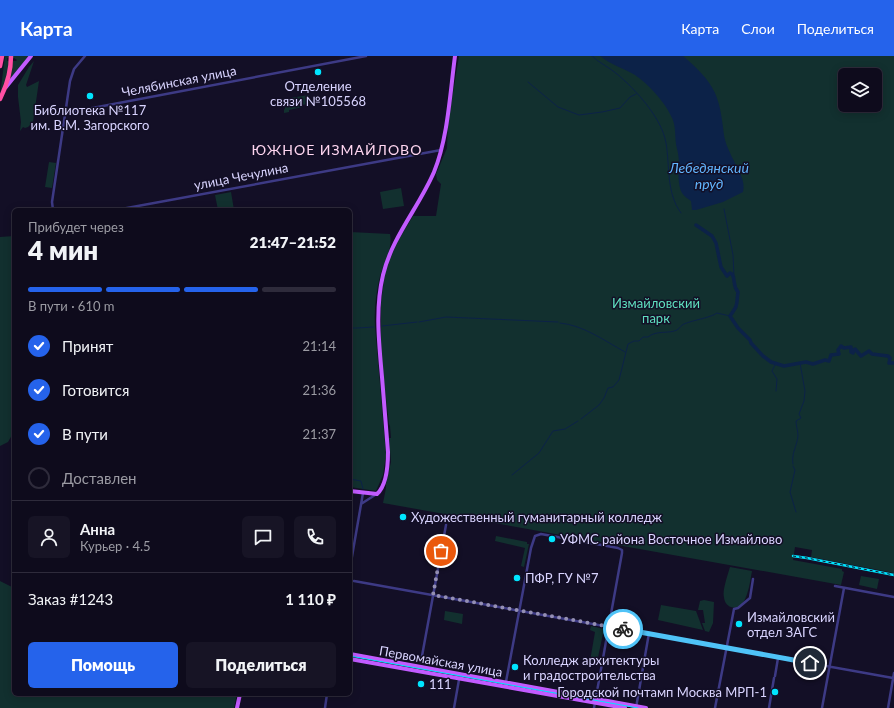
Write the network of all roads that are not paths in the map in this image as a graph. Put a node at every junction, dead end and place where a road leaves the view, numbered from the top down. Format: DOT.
graph roads {
  1 [pos="2,56"];
  2 [pos="31,56"];
  3 [pos="85,56"];
  4 [pos="366,56"];
  5 [pos="455,56"];
  6 [pos="11,58"];
  7 [pos="0,66"];
  8 [pos="5,89"];
  9 [pos="0,99"];
  10 [pos="66,113"];
  11 [pos="441,150"];
  12 [pos="53,208"];
  13 [pos="127,208"];
  14 [pos="352,491"];
  15 [pos="363,493"];
  16 [pos="375,495"];
  17 [pos="361,504"];
  18 [pos="446,525"];
  19 [pos="352,556"];
  20 [pos="753,579"];
  21 [pos="352,580"];
  22 [pos="835,586"];
  23 [pos="844,588"];
  24 [pos="433,595"];
  25 [pos="894,597"];
  26 [pos="520,610"];
  27 [pos="609,626"];
  28 [pos="649,633"];
  29 [pos="726,649"];
  30 [pos="352,654"];
  31 [pos="422,656"];
  32 [pos="778,658"];
  33 [pos="352,659"];
  34 [pos="421,662"];
  35 [pos="830,667"];
  36 [pos="420,670"];
  37 [pos="894,673"];
  38 [pos="460,677"];
  39 [pos="893,678"];
  40 [pos="505,685"];
  41 [pos="240,696"];
  42 [pos="327,696"];
  43 [pos="595,701"];
  44 [pos="636,707"];
  45 [pos="237,708"];
  46 [pos="325,708"];
  47 [pos="454,708"];
  48 [pos="594,708"];
  49 [pos="625,708"];
  50 [pos="646,708"];
  51 [pos="715,708"];
  52 [pos="769,708"];
  53 [pos="822,708"];
  54 [pos="888,708"];
  1 -- 7 [label="highway"];
  2 -- 8 [label="main road"];
  3 -- 10 [label="street"];
  4 -- 10 [label="street, Челябинская улица"];
  5 -- 11 [label="main road"];
  6 -- 8 [label="highway"];
  8 -- 9 [label="highway"];
  10 -- 12 [label="street"];
  11 -- 13 [label="street, улица Чечулина"];
  11 -- 16 [label="main road"];
  14 -- 15 [label="main road"];
  15 -- 16 [label="main road"];
  15 -- 17 [label="street"];
  16 -- 17 [label="street"];
  17 -- 19 [label="street"];
  18 -- 24 [label="street"];
  20 -- 29 [label="street"];
  21 -- 24 [label="street"];
  22 -- 23 [label="street"];
  23 -- 25 [label="street"];
  23 -- 35 [label="street"];
  24 -- 26 [label="street"];
  24 -- 31 [label="street"];
  26 -- 27 [label="street"];
  26 -- 27 [label="street"];
  26 -- 40 [label="street"];
  27 -- 28 [label="street"];
  27 -- 43 [label="street"];
  28 -- 29 [label="street"];
  28 -- 44 [label="street"];
  29 -- 32 [label="street"];
  29 -- 51 [label="street"];
  30 -- 36 [label="main road, Первомайская улица"];
  32 -- 35 [label="street"];
  32 -- 52 [label="street"];
  33 -- 36 [label="main road, Первомайская улица"];
  34 -- 36 [label="street"];
  35 -- 39 [label="street"];
  35 -- 53 [label="street"];
  36 -- 38 [label="main road, Первомайская улица"];
  37 -- 39 [label="street"];
  38 -- 40 [label="main road, Первомайская улица"];
  38 -- 47 [label="street"];
  39 -- 54 [label="street"];
  40 -- 43 [label="main road, Первомайская улица"];
  41 -- 45 [label="main road"];
  42 -- 46 [label="street"];
  43 -- 44 [label="main road, Первомайская улица"];
  43 -- 48 [label="street"];
  43 -- 49 [label="main road, Первомайская улица"];
  44 -- 50 [label="main road, Первомайская улица"];
}
